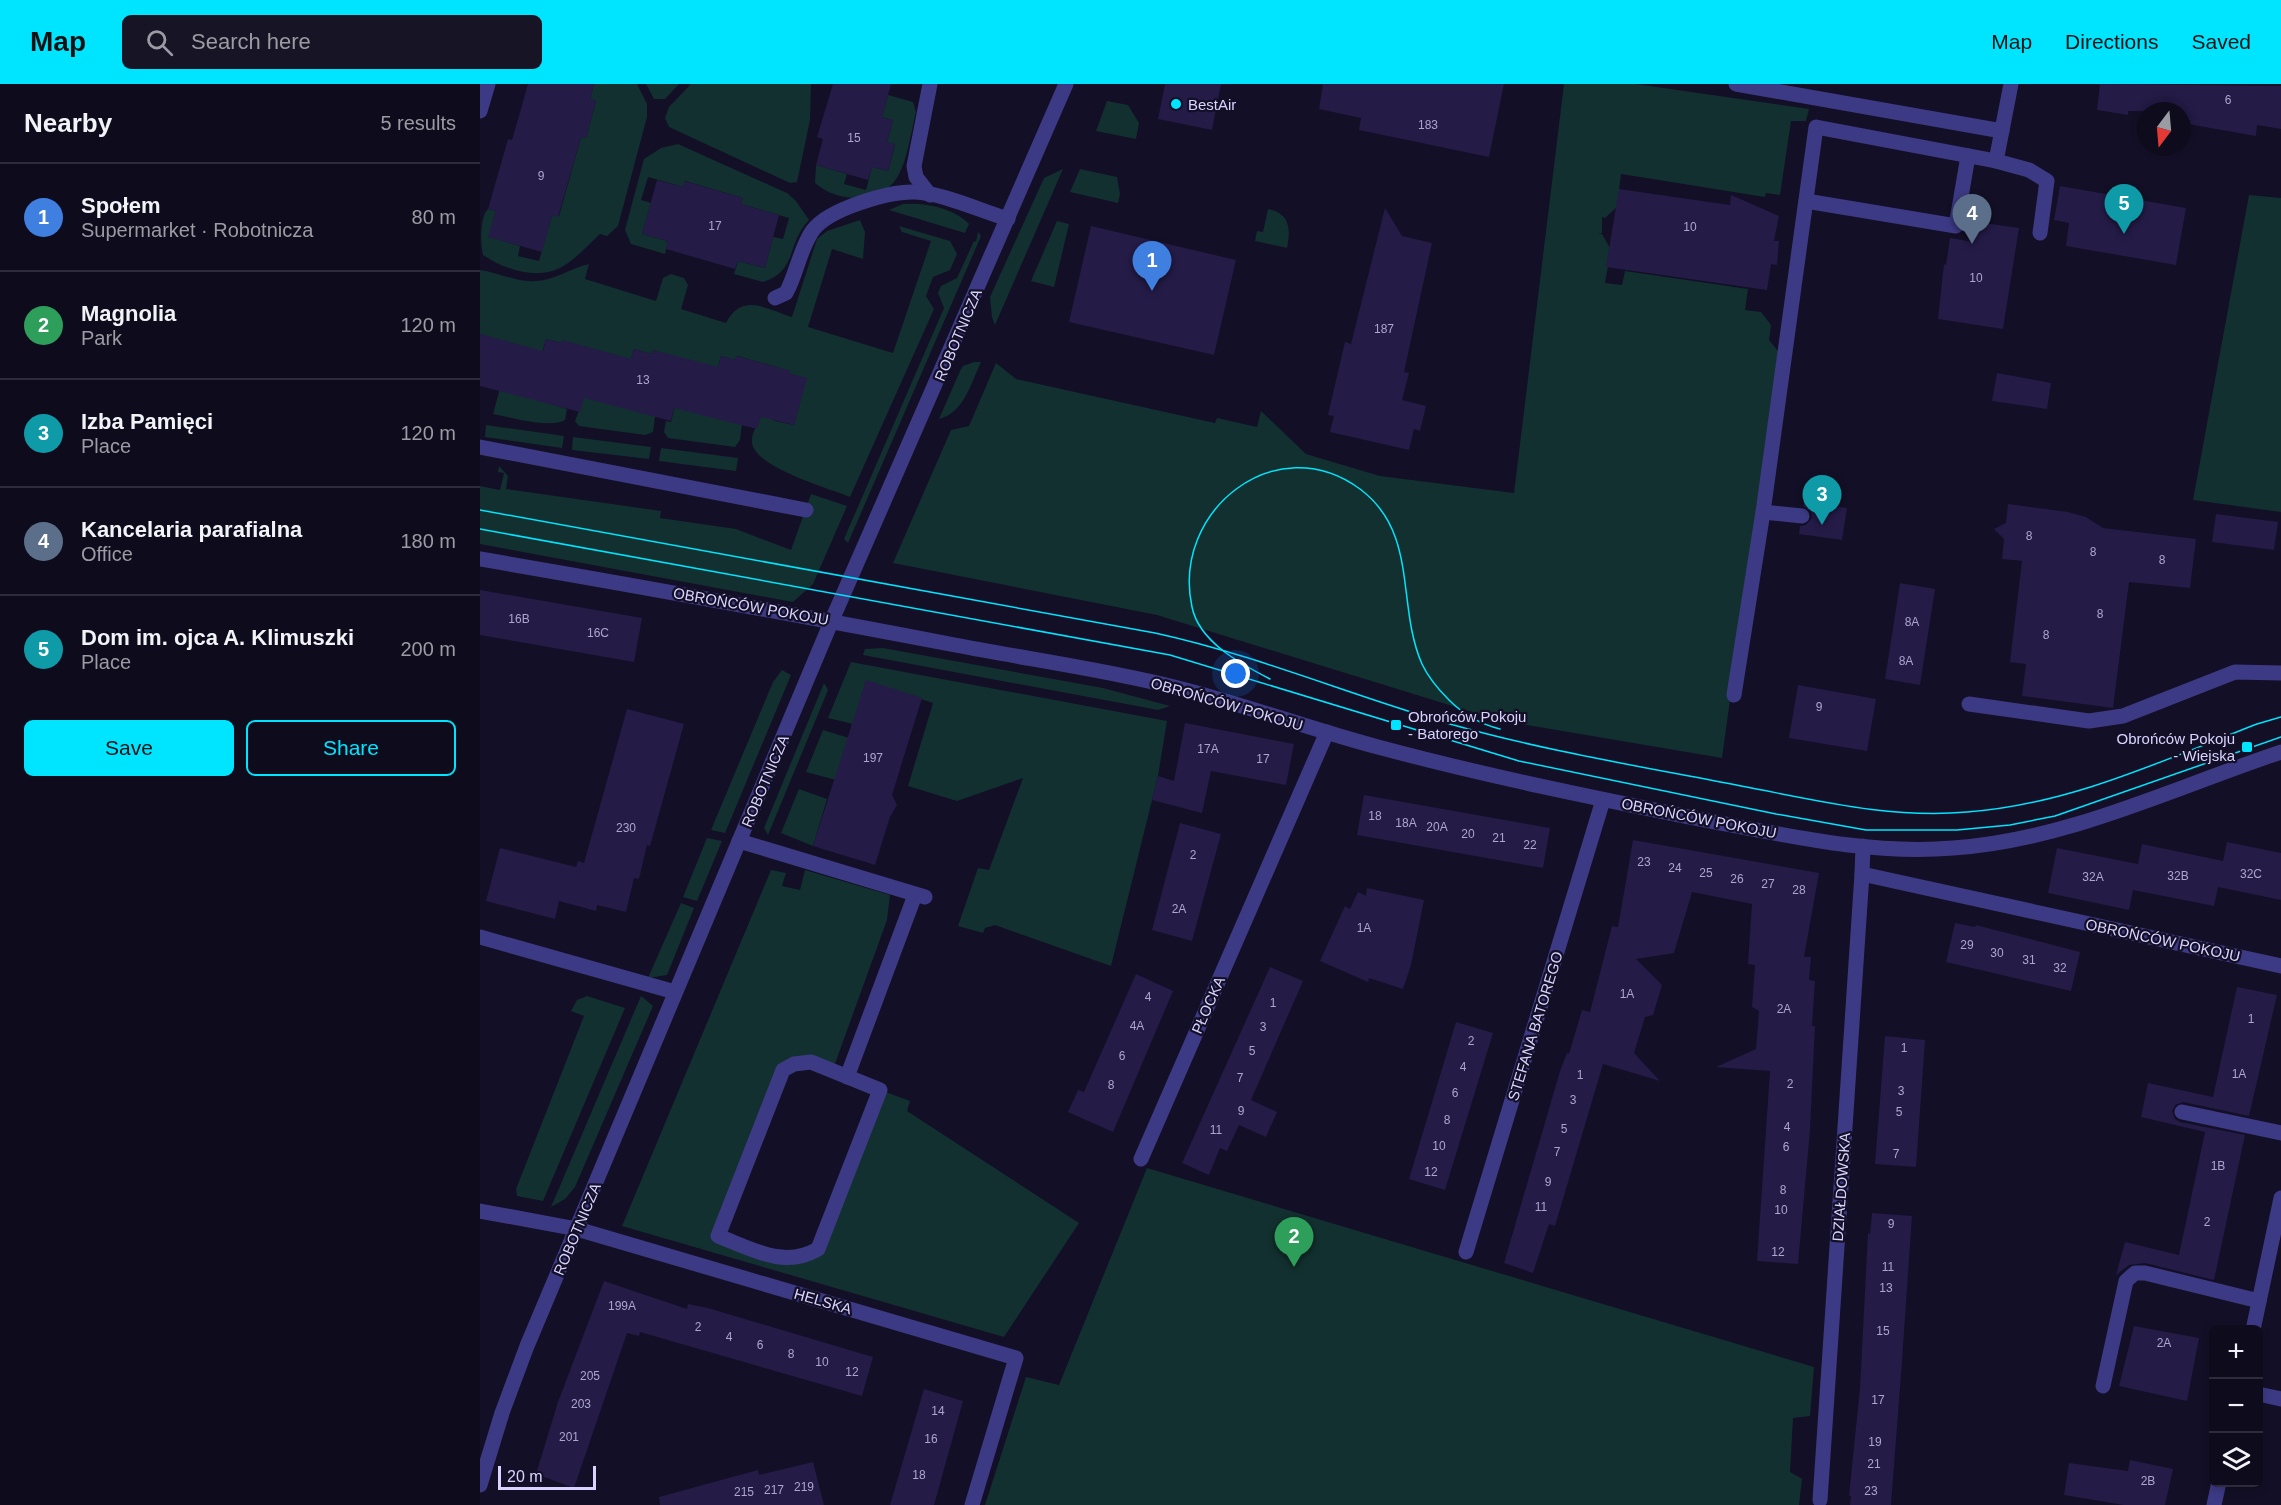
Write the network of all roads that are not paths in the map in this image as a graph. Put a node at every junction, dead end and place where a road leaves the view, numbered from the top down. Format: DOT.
graph roads {
  1 [pos="488,84"];
  2 [pos="930,84"];
  3 [pos="1066,84"];
  4 [pos="1737,84"];
  5 [pos="2011,84"];
  6 [pos="480,111"];
  7 [pos="1999,146"];
  8 [pos="1968,156"];
  9 [pos="930,195"];
  10 [pos="1806,201"];
  11 [pos="1008,219"];
  12 [pos="2040,233"];
  13 [pos="775,298"];
  14 [pos="480,447"];
  15 [pos="806,510"];
  16 [pos="1762,512"];
  17 [pos="1802,516"];
  18 [pos="480,559"];
  19 [pos="832,620"];
  20 [pos="2281,673"];
  21 [pos="1734,695"];
  22 [pos="1969,704"];
  23 [pos="1327,732"];
  24 [pos="2281,752"];
  25 [pos="1603,800"];
  26 [pos="739,841"];
  27 [pos="1863,846"];
  28 [pos="1862,874"];
  29 [pos="480,937"];
  30 [pos="2281,966"];
  31 [pos="675,992"];
  32 [pos="846,1077"];
  33 [pos="2182,1112"];
  34 [pos="2281,1133"];
  35 [pos="1141,1159"];
  36 [pos="2281,1198"];
  37 [pos="480,1211"];
  38 [pos="577,1229"];
  39 [pos="1466,1252"];
  40 [pos="2259,1301"];
  41 [pos="2254,1325"];
  42 [pos="2103,1386"];
  43 [pos="2263,1395"];
  44 [pos="2281,1399"];
  45 [pos="480,1485"];
  46 [pos="2218,1487"];
  47 [pos="1820,1500"];
  48 [pos="972,1505"];
  49 [pos="2214,1505"];
  1 -- 6 [label="street"];
  2 -- 9 [label="street"];
  3 -- 11 [label="street, ROBOTNICZA"];
  4 -- 7 [label="street"];
  5 -- 7 [label="street"];
  7 -- 8 [label="street"];
  7 -- 12 [label="street"];
  8 -- 10 [label="street"];
  8 -- 10 [label="street"];
  9 -- 11 [label="street"];
  9 -- 13 [label="street"];
  10 -- 16 [label="street"];
  11 -- 19 [label="street, ROBOTNICZA"];
  14 -- 15 [label="street"];
  16 -- 17 [label="street"];
  16 -- 21 [label="street"];
  18 -- 19 [label="street, OBROŃCÓW POKOJU"];
  19 -- 23 [label="street, OBROŃCÓW POKOJU"];
  19 -- 26 [label="street, ROBOTNICZA"];
  20 -- 22 [label="street"];
  23 -- 25 [label="street, OBROŃCÓW POKOJU"];
  23 -- 35 [label="street, PŁOCKA"];
  24 -- 27 [label="street, OBROŃCÓW POKOJU"];
  25 -- 27 [label="street, OBROŃCÓW POKOJU"];
  25 -- 39 [label="street, STEFANA BATOREGO"];
  26 -- 31 [label="street, ROBOTNICZA"];
  26 -- 32 [label="street"];
  27 -- 28 [label="street"];
  28 -- 30 [label="street, OBROŃCÓW POKOJU"];
  28 -- 47 [label="street, DZIAŁDOWSKA"];
  29 -- 31 [label="street"];
  31 -- 38 [label="street, ROBOTNICZA"];
  32 -- 32 [label="street"];
  33 -- 34 [label="street"];
  36 -- 40 [label="street"];
  37 -- 38 [label="street, HELSKA"];
  38 -- 45 [label="street, ROBOTNICZA"];
  38 -- 48 [label="street, HELSKA"];
  40 -- 41 [label="street"];
  40 -- 42 [label="street"];
  43 -- 44 [label="street"];
  46 -- 49 [label="street"];
}
